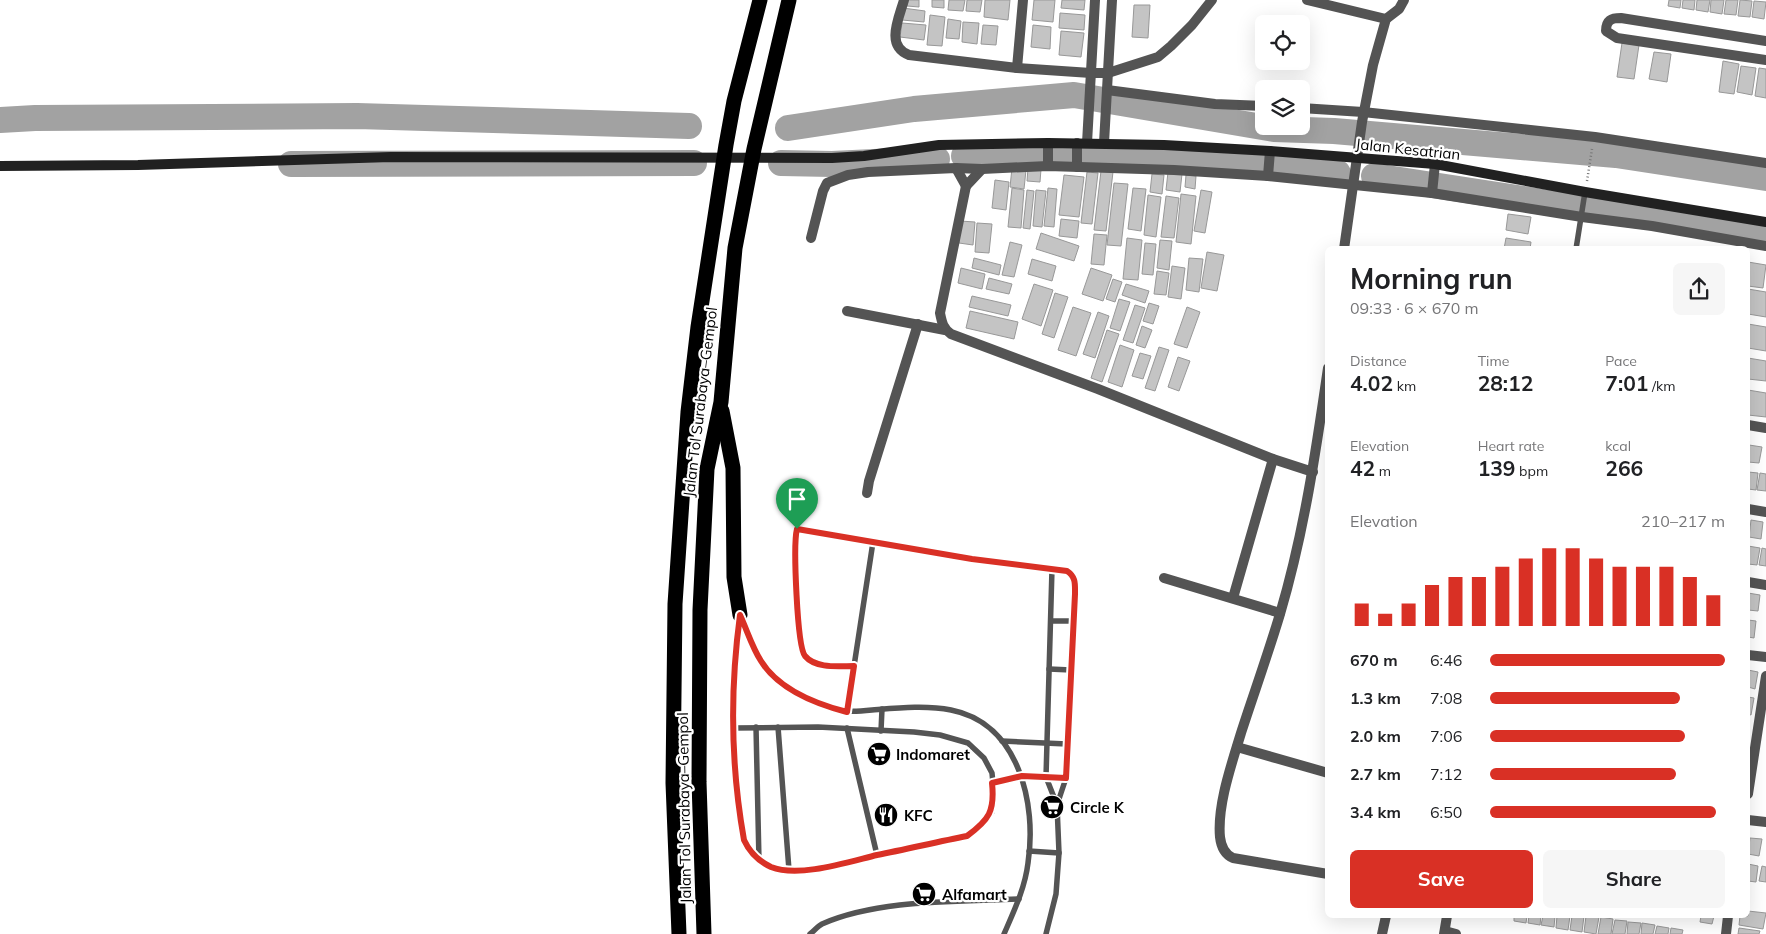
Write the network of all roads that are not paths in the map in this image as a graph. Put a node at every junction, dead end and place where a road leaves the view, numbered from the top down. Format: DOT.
graph roads {
  1 [pos="760,0"];
  2 [pos="789,0"];
  3 [pos="904,0"];
  4 [pos="1023,0"];
  5 [pos="1095,0"];
  6 [pos="1112,0"];
  7 [pos="1212,0"];
  8 [pos="1307,0"];
  9 [pos="1404,0"];
  10 [pos="1386,19"];
  11 [pos="1766,41"];
  12 [pos="1766,60"];
  13 [pos="1017,68"];
  14 [pos="1091,73"];
  15 [pos="1108,73"];
  16 [pos="1106,93"];
  17 [pos="1255,106"];
  18 [pos="1310,109"];
  19 [pos="1362,117"];
  20 [pos="1104,141"];
  21 [pos="1082,143"];
  22 [pos="1046,144"];
  23 [pos="1270,151"];
  24 [pos="1356,163"];
  25 [pos="1766,163"];
  26 [pos="1048,164"];
  27 [pos="1077,164"];
  28 [pos="1435,164"];
  29 [pos="0,166"];
  30 [pos="956,168"];
  31 [pos="982,169"];
  32 [pos="1268,170"];
  33 [pos="1353,182"];
  34 [pos="966,186"];
  35 [pos="1433,186"];
  36 [pos="1585,189"];
  37 [pos="1582,215"];
  38 [pos="1766,222"];
  39 [pos="812,238"];
  40 [pos="1344,246"];
  41 [pos="1577,246"];
  42 [pos="1766,246"];
  43 [pos="847,311"];
  44 [pos="918,324"];
  45 [pos="945,330"];
  46 [pos="1325,389"];
  47 [pos="720,402"];
  48 [pos="1750,425"];
  49 [pos="1766,428"];
  50 [pos="1273,459"];
  51 [pos="1313,472"];
  52 [pos="867,493"];
  53 [pos="1750,509"];
  54 [pos="1766,512"];
  55 [pos="873,542"];
  56 [pos="1052,569"];
  57 [pos="1164,578"];
  58 [pos="1750,582"];
  59 [pos="1766,584"];
  60 [pos="1233,598"];
  61 [pos="1280,613"];
  62 [pos="740,615"];
  63 [pos="1051,621"];
  64 [pos="1074,621"];
  65 [pos="1750,655"];
  66 [pos="1766,657"];
  67 [pos="854,666"];
  68 [pos="1049,669"];
  69 [pos="1071,670"];
  70 [pos="1766,676"];
  71 [pos="882,709"];
  72 [pos="847,712"];
  73 [pos="756,727"];
  74 [pos="778,727"];
  75 [pos="734,728"];
  76 [pos="847,728"];
  77 [pos="881,731"];
  78 [pos="1752,734"];
  79 [pos="1002,741"];
  80 [pos="1047,744"];
  81 [pos="1067,744"];
  82 [pos="1237,747"];
  83 [pos="1750,764"];
  84 [pos="1325,772"];
  85 [pos="1022,776"];
  86 [pos="1046,778"];
  87 [pos="1066,778"];
  88 [pos="992,783"];
  89 [pos="1058,805"];
  90 [pos="1750,820"];
  91 [pos="1766,822"];
  92 [pos="1030,851"];
  93 [pos="1059,854"];
  94 [pos="877,855"];
  95 [pos="759,860"];
  96 [pos="789,870"];
  97 [pos="1325,874"];
  98 [pos="1019,900"];
  99 [pos="1386,918"];
  100 [pos="1447,918"];
  101 [pos="1728,918"];
  102 [pos="1444,933"];
  103 [pos="679,934"];
  104 [pos="704,934"];
  105 [pos="810,934"];
  106 [pos="1004,934"];
  107 [pos="1046,934"];
  108 [pos="1382,934"];
  109 [pos="1456,934"];
  110 [pos="1726,934"];
  1 -- 103 [label="highway, Jalan Tol Surabaya–Gempol"];
  2 -- 47 [label="highway, Jalan Tol Surabaya–Gempol"];
  3 -- 13 [label="street"];
  4 -- 13 [label="street"];
  5 -- 14 [label="street"];
  6 -- 15 [label="street"];
  7 -- 15 [label="street"];
  8 -- 10 [label="street"];
  9 -- 10 [label="street"];
  10 -- 19 [label="street"];
  11 -- 12 [label="street"];
  13 -- 14 [label="street"];
  14 -- 15 [label="street"];
  14 -- 21 [label="street"];
  15 -- 16 [label="street"];
  16 -- 17 [label="street"];
  16 -- 20 [label="street"];
  18 -- 19 [label="street"];
  19 -- 24 [label="street"];
  19 -- 25 [label="street"];
  20 -- 21 [label="street, Jalan Kesatrian"];
  20 -- 23 [label="street, Jalan Kesatrian"];
  21 -- 22 [label="street, Jalan Kesatrian"];
  21 -- 27 [label="street"];
  22 -- 26 [label="street"];
  22 -- 29 [label="street, Jalan Kesatrian"];
  23 -- 24 [label="street, Jalan Kesatrian"];
  23 -- 32 [label="street"];
  24 -- 28 [label="street, Jalan Kesatrian"];
  24 -- 33 [label="street"];
  26 -- 27 [label="street"];
  26 -- 31 [label="street"];
  27 -- 32 [label="street"];
  28 -- 35 [label="street"];
  28 -- 36 [label="street, Jalan Kesatrian"];
  30 -- 31 [label="street"];
  30 -- 34 [label="street"];
  30 -- 39 [label="street"];
  31 -- 34 [label="street"];
  32 -- 33 [label="street"];
  33 -- 35 [label="street"];
  33 -- 40 [label="street"];
  34 -- 45 [label="street"];
  35 -- 37 [label="street"];
  36 -- 37 [label="lane"];
  36 -- 38 [label="street, Jalan Kesatrian"];
  37 -- 41 [label="lane"];
  37 -- 42 [label="street"];
  43 -- 44 [label="street"];
  44 -- 45 [label="street"];
  44 -- 52 [label="street"];
  45 -- 50 [label="street"];
  46 -- 51 [label="street"];
  47 -- 62 [label="highway"];
  47 -- 104 [label="highway, Jalan Tol Surabaya–Gempol"];
  48 -- 49 [label="street"];
  50 -- 51 [label="street"];
  50 -- 60 [label="street"];
  51 -- 61 [label="street"];
  53 -- 54 [label="street"];
  55 -- 56 [label="lane"];
  55 -- 67 [label="lane"];
  55 -- 67 [label="lane"];
  56 -- 63 [label="lane"];
  56 -- 64 [label="lane"];
  57 -- 60 [label="street"];
  58 -- 59 [label="street"];
  60 -- 61 [label="street"];
  61 -- 82 [label="street"];
  62 -- 72 [label="lane"];
  62 -- 75 [label="lane"];
  63 -- 64 [label="lane"];
  63 -- 68 [label="lane"];
  64 -- 69 [label="lane"];
  65 -- 66 [label="street"];
  67 -- 72 [label="lane"];
  68 -- 69 [label="lane"];
  68 -- 80 [label="lane"];
  69 -- 81 [label="lane"];
  70 -- 78 [label="street"];
  71 -- 72 [label="lane"];
  71 -- 77 [label="lane"];
  71 -- 79 [label="lane"];
  73 -- 74 [label="lane"];
  73 -- 75 [label="lane"];
  73 -- 95 [label="lane"];
  74 -- 76 [label="lane"];
  74 -- 96 [label="lane"];
  75 -- 95 [label="lane"];
  76 -- 77 [label="lane"];
  76 -- 94 [label="lane"];
  77 -- 88 [label="lane"];
  78 -- 83 [label="street"];
  79 -- 80 [label="lane"];
  79 -- 85 [label="lane"];
  80 -- 81 [label="lane"];
  80 -- 86 [label="lane"];
  81 -- 87 [label="lane"];
  82 -- 84 [label="street"];
  82 -- 97 [label="street"];
  85 -- 86 [label="lane"];
  85 -- 88 [label="lane"];
  85 -- 92 [label="lane"];
  86 -- 87 [label="lane"];
  86 -- 89 [label="lane"];
  87 -- 89 [label="lane"];
  88 -- 94 [label="lane"];
  89 -- 93 [label="lane"];
  90 -- 91 [label="street"];
  92 -- 93 [label="lane"];
  92 -- 98 [label="lane"];
  93 -- 107 [label="lane"];
  94 -- 96 [label="lane"];
  95 -- 96 [label="lane"];
  98 -- 105 [label="lane"];
  98 -- 106 [label="lane"];
  99 -- 108 [label="street"];
  100 -- 102 [label="street"];
  101 -- 110 [label="street"];
  102 -- 109 [label="street"];
}
